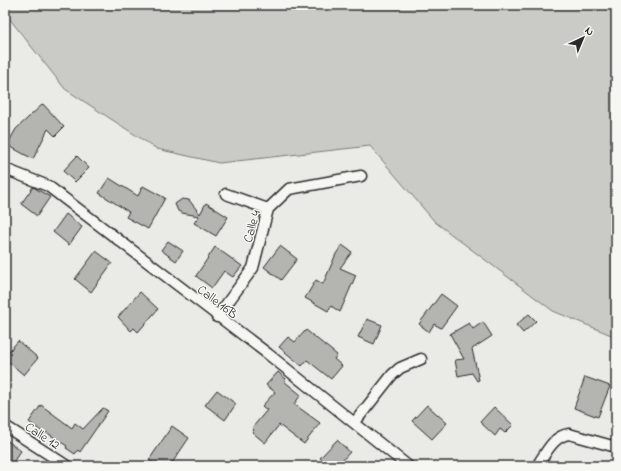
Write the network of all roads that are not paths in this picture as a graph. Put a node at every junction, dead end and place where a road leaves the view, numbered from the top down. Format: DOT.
graph roads {
  1 [pos="5,169"];
  2 [pos="361,176"];
  3 [pos="226,194"];
  4 [pos="268,209"];
  5 [pos="217,317"];
  6 [pos="421,358"];
  7 [pos="355,422"];
  8 [pos="5,426"];
  9 [pos="616,447"];
  10 [pos="67,466"];
  11 [pos="408,466"];
  12 [pos="537,466"];
  1 -- 5 [label="street, Calle 16B"];
  2 -- 4 [label="street, Calle 4"];
  3 -- 4 [label="street"];
  4 -- 5 [label="street, Calle 4"];
  5 -- 7 [label="street, Calle 16B"];
  6 -- 7 [label="street"];
  7 -- 11 [label="street, Calle 16B"];
  8 -- 10 [label="street, Calle 12"];
  9 -- 12 [label="street"];
}
